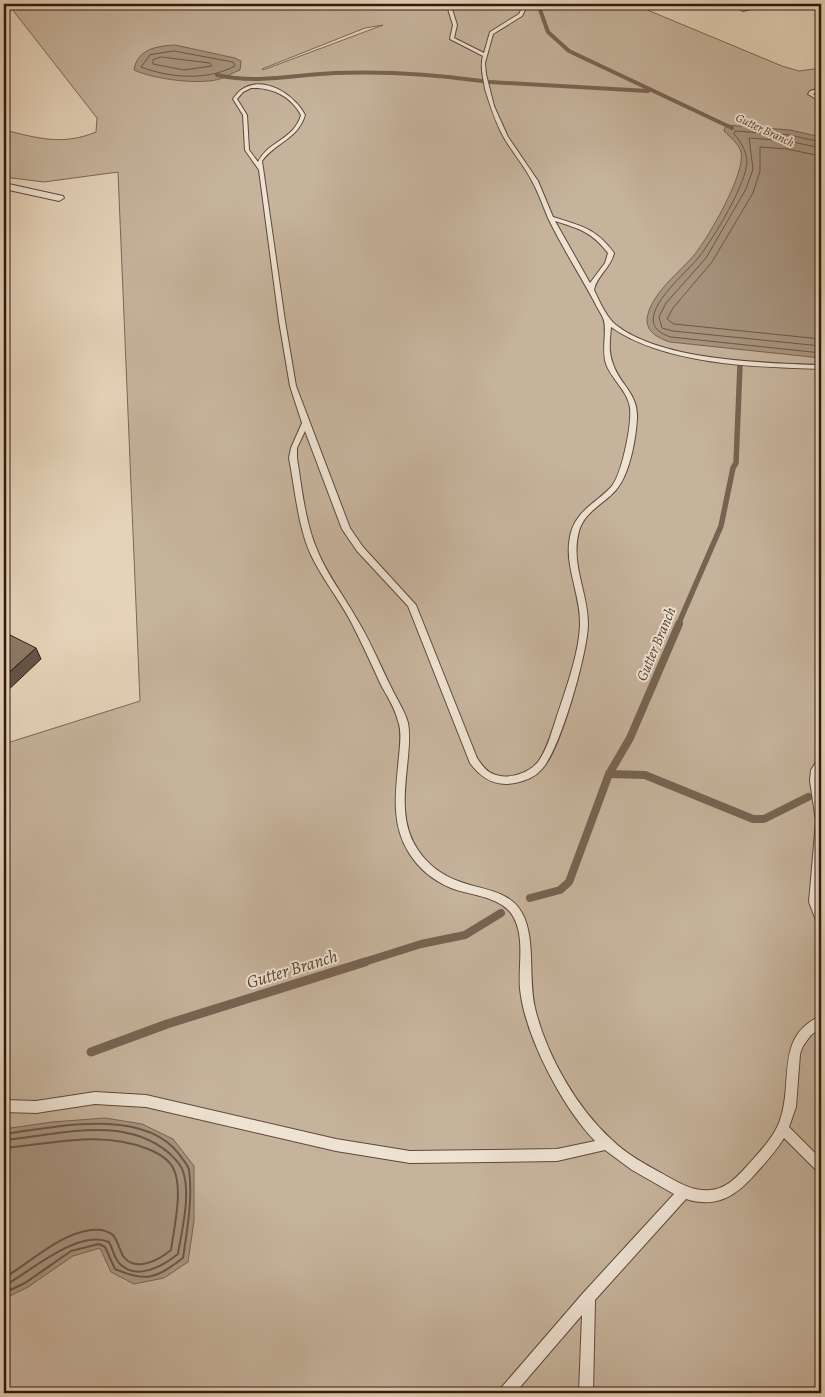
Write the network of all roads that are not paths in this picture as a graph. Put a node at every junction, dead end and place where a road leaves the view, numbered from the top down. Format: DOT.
graph roads {
  1 [pos="456,4"];
  2 [pos="526,4"];
  3 [pos="735,4"];
  4 [pos="746,9"];
  5 [pos="485,55"];
  6 [pos="821,89"];
  7 [pos="821,101"];
  8 [pos="260,169"];
  9 [pos="4,186"];
  10 [pos="59,198"];
  11 [pos="551,218"];
  12 [pos="591,290"];
  13 [pos="607,318"];
  14 [pos="821,367"];
  15 [pos="306,424"];
  16 [pos="821,762"];
  17 [pos="821,920"];
  18 [pos="821,1022"];
  19 [pos="4,1106"];
  20 [pos="782,1129"];
  21 [pos="607,1144"];
  22 [pos="821,1167"];
  23 [pos="683,1192"];
  24 [pos="589,1297"];
  25 [pos="506,1393"];
  26 [pos="586,1393"];
  1 -- 5 [label="lane"];
  2 -- 5 [label="lane"];
  3 -- 4 [label="street"];
  5 -- 11 [label="lane"];
  6 -- 7 [label="lane"];
  8 -- 8 [label="lane"];
  8 -- 15 [label="lane"];
  9 -- 10 [label="street"];
  11 -- 12 [label="lane"];
  11 -- 12 [label="lane"];
  12 -- 13 [label="lane"];
  13 -- 14 [label="lane"];
  13 -- 15 [label="lane"];
  15 -- 21 [label="lane"];
  16 -- 17 [label="lane"];
  18 -- 20 [label="lane"];
  19 -- 21 [label="lane"];
  20 -- 22 [label="lane"];
  20 -- 23 [label="lane"];
  21 -- 23 [label="lane"];
  23 -- 24 [label="lane"];
  24 -- 25 [label="lane"];
  24 -- 26 [label="lane"];
}
